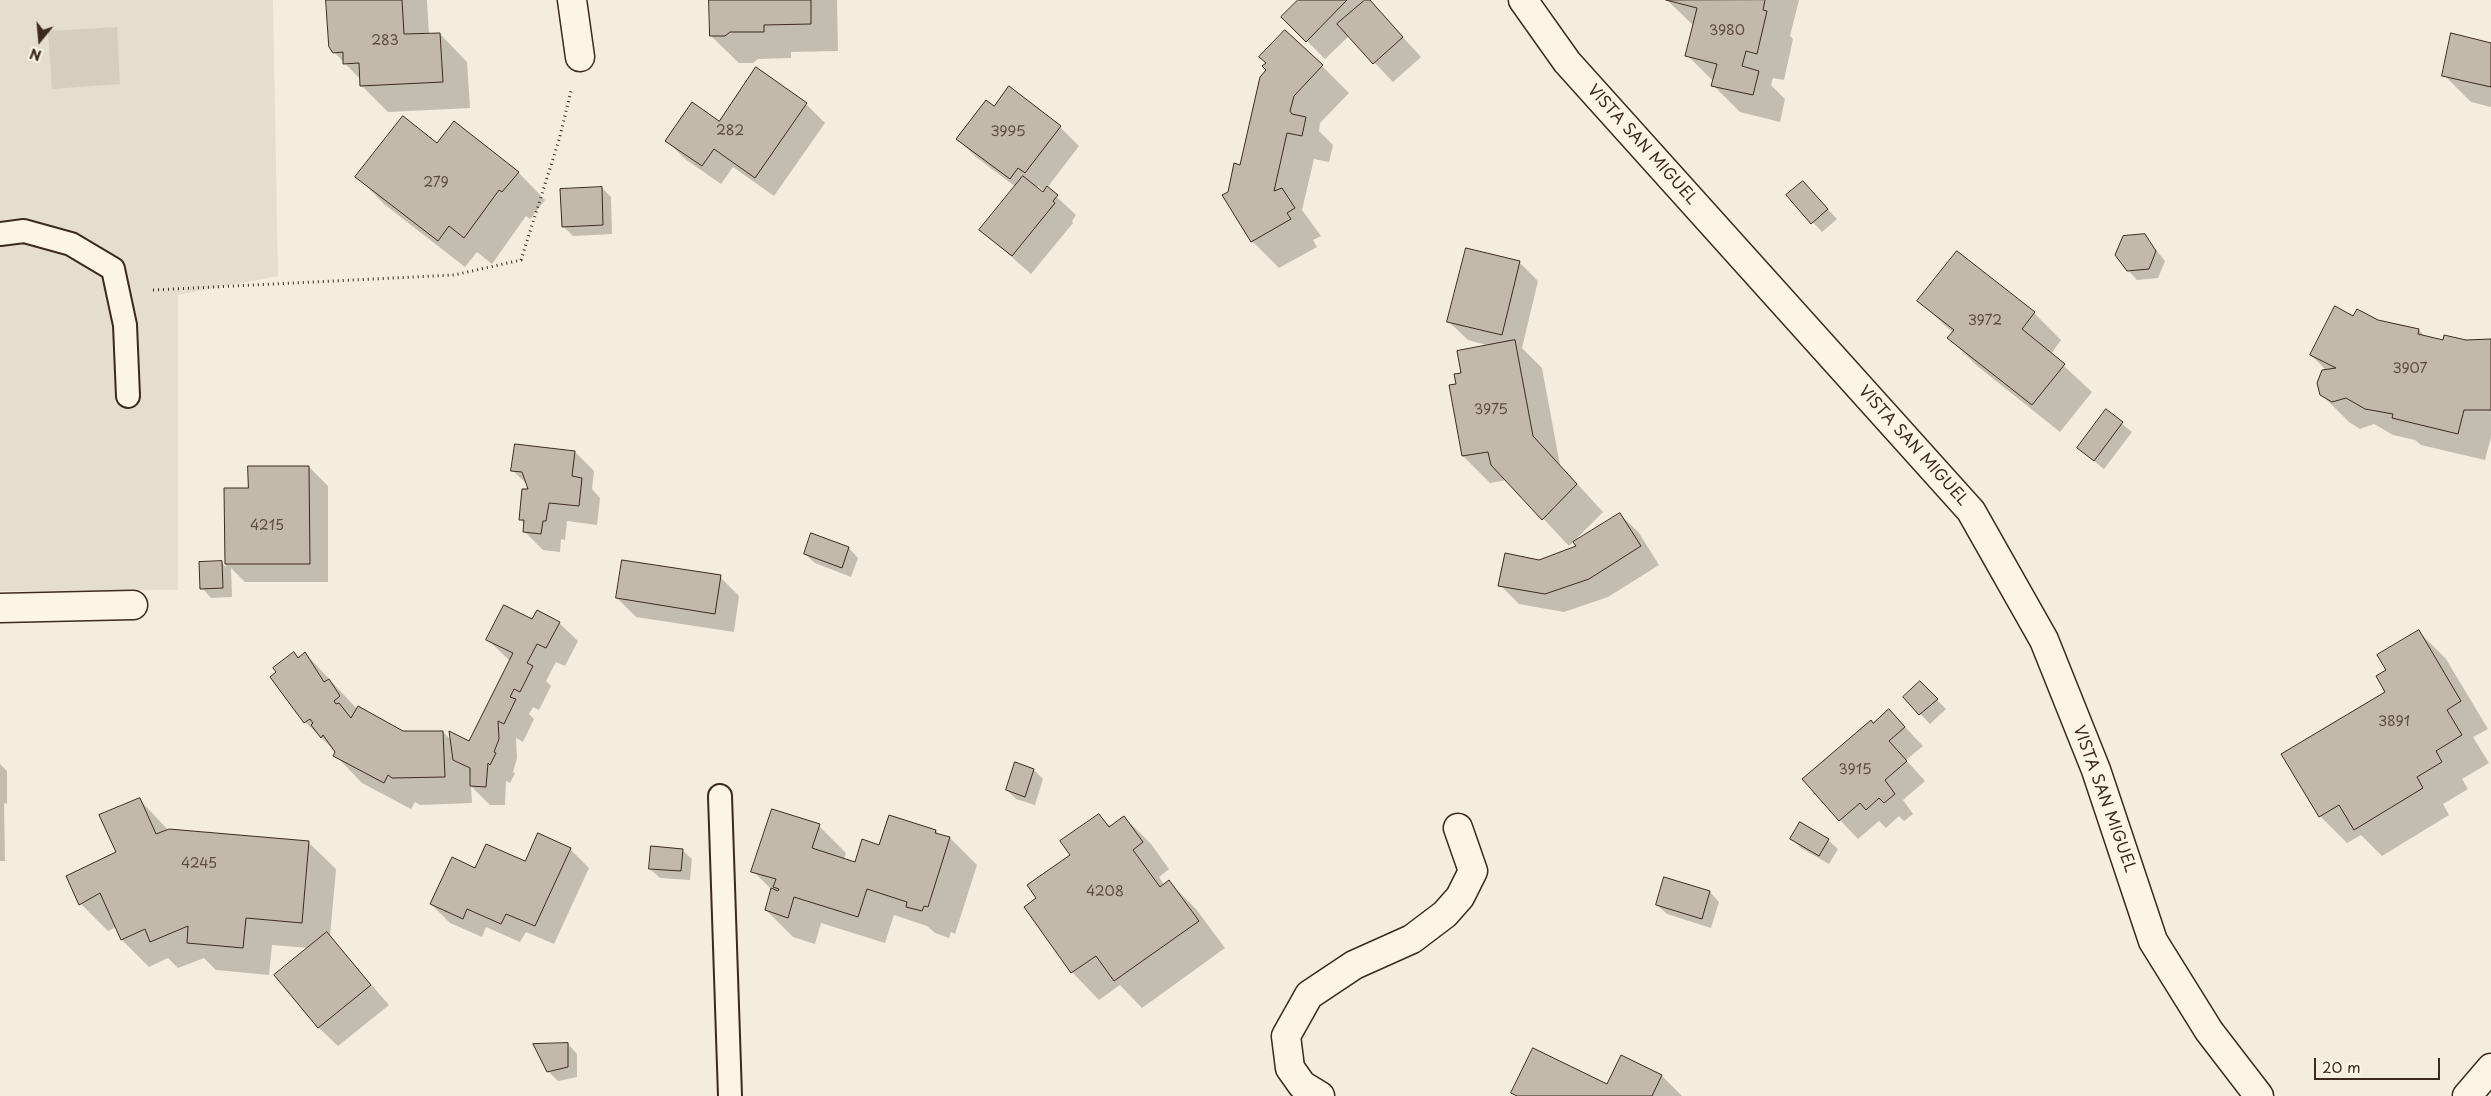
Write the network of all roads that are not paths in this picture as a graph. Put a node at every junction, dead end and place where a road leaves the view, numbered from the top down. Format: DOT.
graph roads {
  1 [pos="572,0"];
  2 [pos="1523,0"];
  3 [pos="580,57"];
  4 [pos="0,234"];
  5 [pos="128,396"];
  6 [pos="132,606"];
  7 [pos="0,608"];
  8 [pos="720,796"];
  9 [pos="1458,828"];
  10 [pos="2491,1068"];
  11 [pos="730,1096"];
  12 [pos="1320,1096"];
  13 [pos="2259,1096"];
  14 [pos="2467,1096"];
  1 -- 3 [label="street"];
  2 -- 13 [label="street, VISTA SAN MIGUEL"];
  4 -- 5 [label="lane"];
  6 -- 7 [label="street"];
  8 -- 11 [label="lane"];
  9 -- 12 [label="street"];
  10 -- 14 [label="street"];
}
